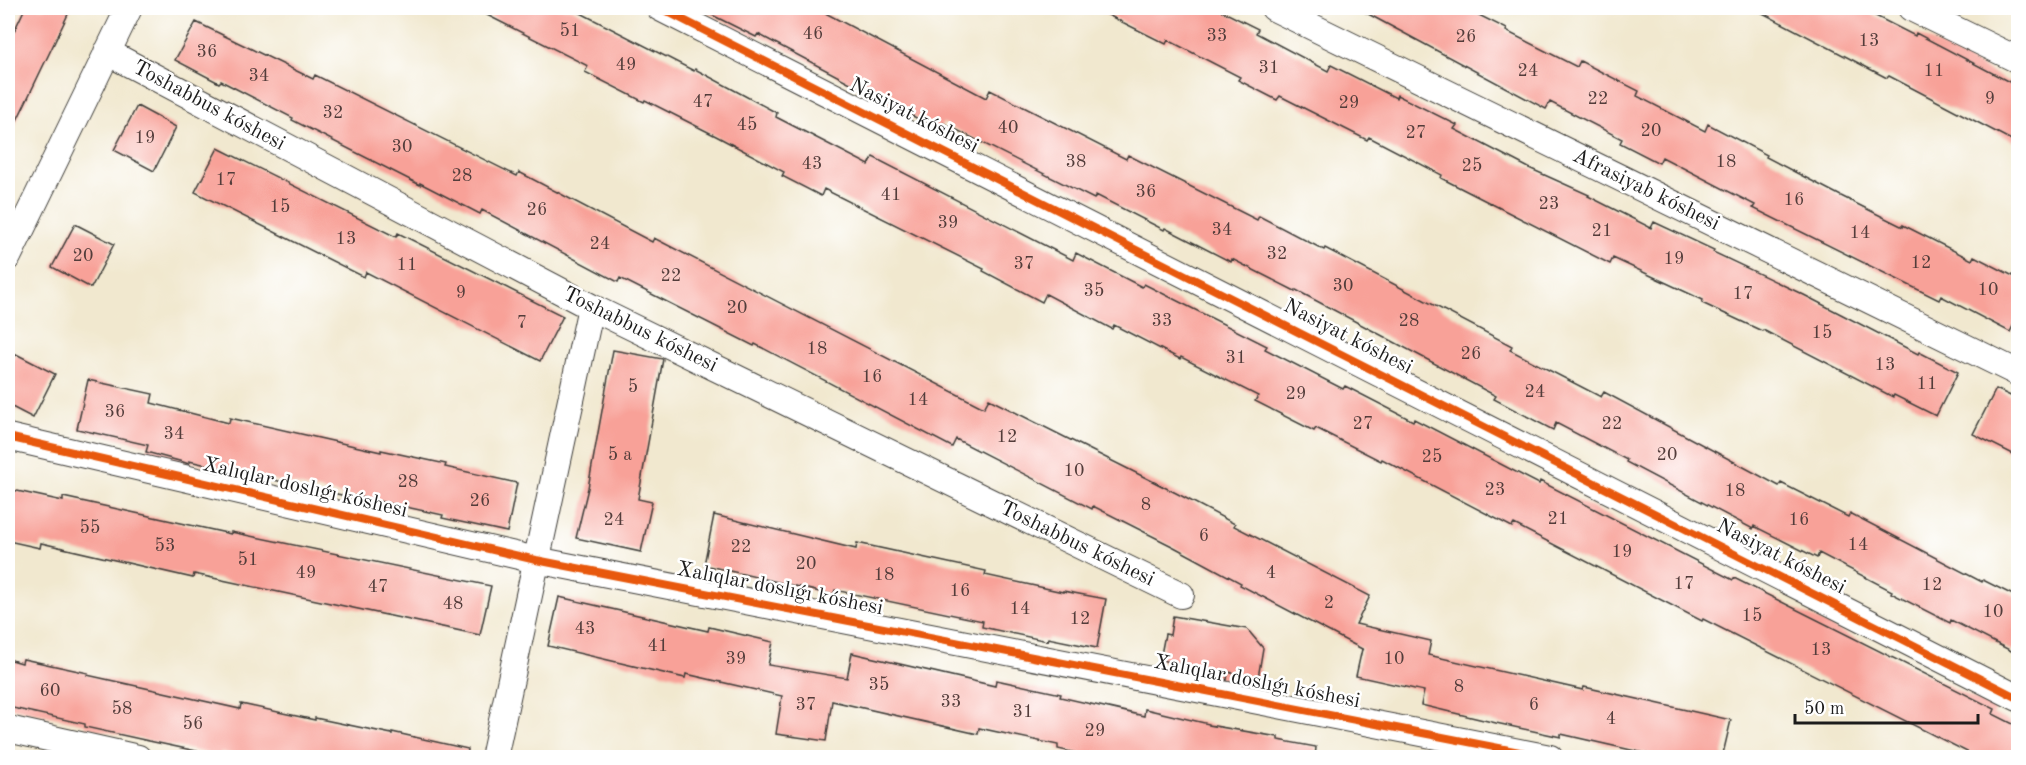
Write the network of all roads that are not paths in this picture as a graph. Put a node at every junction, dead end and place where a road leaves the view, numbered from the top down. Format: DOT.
graph roads {
  1 [pos="129,8"];
  2 [pos="660,8"];
  3 [pos="1274,8"];
  4 [pos="1911,8"];
  5 [pos="107,52"];
  6 [pos="2019,60"];
  7 [pos="8,257"];
  8 [pos="591,307"];
  9 [pos="2019,373"];
  10 [pos="8,436"];
  11 [pos="536,560"];
  12 [pos="1181,595"];
  13 [pos="2019,698"];
  14 [pos="8,729"];
  15 [pos="138,758"];
  16 [pos="494,758"];
  17 [pos="1550,758"];
  1 -- 5 [label="street"];
  2 -- 13 [label="street, Nasiyat kóshesi"];
  3 -- 9 [label="street, Afrasiyab kóshesi"];
  4 -- 6 [label="street"];
  5 -- 7 [label="street"];
  5 -- 8 [label="street, Toshabbus kóshesi"];
  8 -- 11 [label="street"];
  8 -- 12 [label="street, Toshabbus kóshesi"];
  10 -- 11 [label="street, Xalıqlar doslıǵı kóshesi"];
  11 -- 16 [label="street"];
  11 -- 17 [label="street, Xalıqlar doslıǵı kóshesi"];
  14 -- 15 [label="street"];
}
